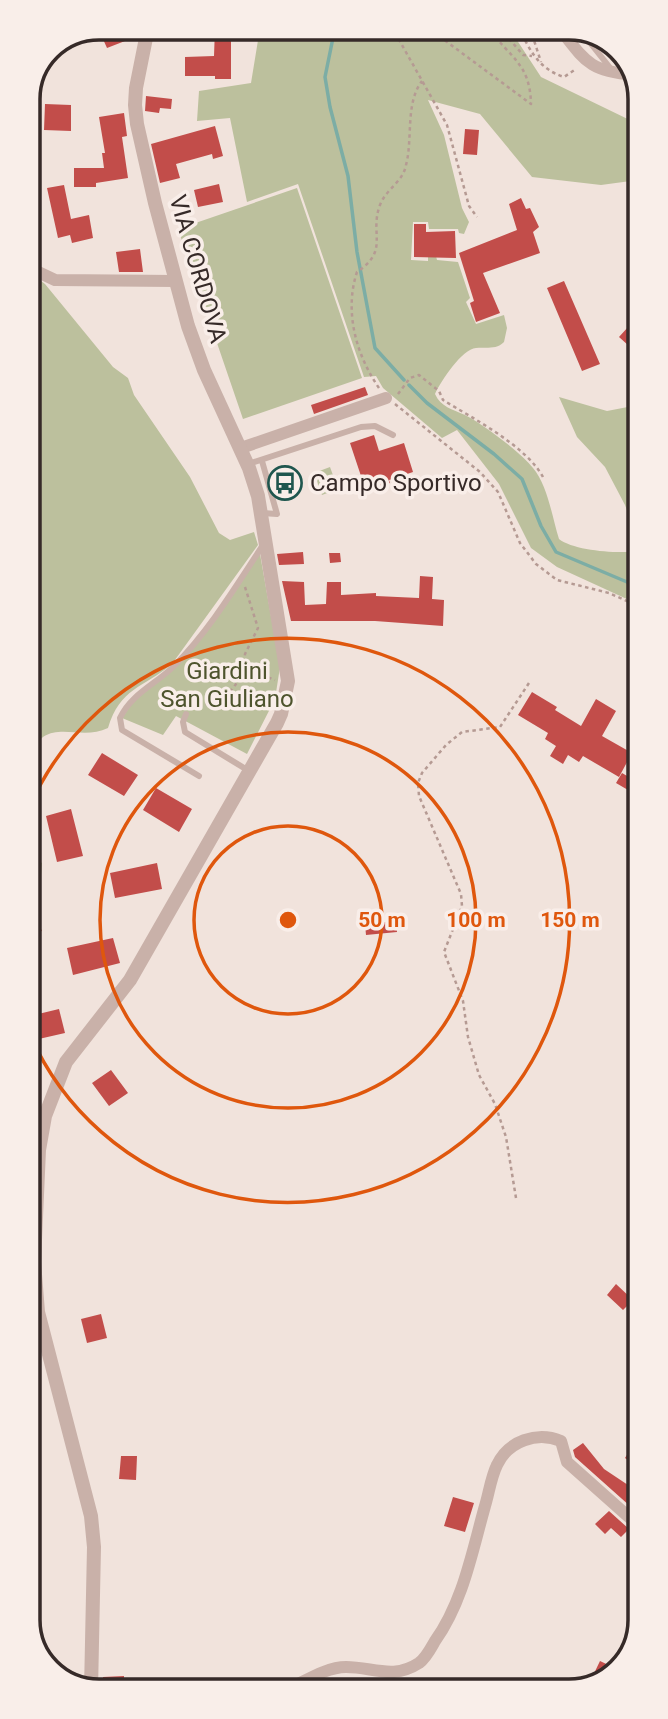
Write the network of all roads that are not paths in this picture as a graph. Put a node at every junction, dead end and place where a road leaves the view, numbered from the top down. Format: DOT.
graph roads {
  1 [pos="569,40"];
  2 [pos="145,41"];
  3 [pos="592,46"];
  4 [pos="614,73"];
  5 [pos="622,74"];
  6 [pos="40,273"];
  7 [pos="175,281"];
  8 [pos="386,398"];
  9 [pos="393,435"];
  10 [pos="241,447"];
  11 [pos="255,462"];
  12 [pos="264,543"];
  13 [pos="186,714"];
  14 [pos="249,771"];
  15 [pos="198,776"];
  16 [pos="40,1140"];
  17 [pos="40,1319"];
  18 [pos="628,1516"];
  19 [pos="91,1678"];
  20 [pos="310,1679"];
  1 -- 4 [label="street"];
  2 -- 7 [label="street, VIA CORDOVA"];
  3 -- 4 [label="lane"];
  4 -- 5 [label="street"];
  6 -- 7 [label="street"];
  7 -- 10 [label="street, VIA CORDOVA"];
  8 -- 10 [label="street"];
  9 -- 11 [label="lane"];
  10 -- 11 [label="street, VIA CORDOVA"];
  11 -- 12 [label="street, VIA CORDOVA"];
  12 -- 14 [label="street, VIA CORDOVA"];
  12 -- 15 [label="lane"];
  13 -- 14 [label="lane"];
  14 -- 16 [label="street"];
  17 -- 19 [label="street"];
  18 -- 20 [label="street"];
}
